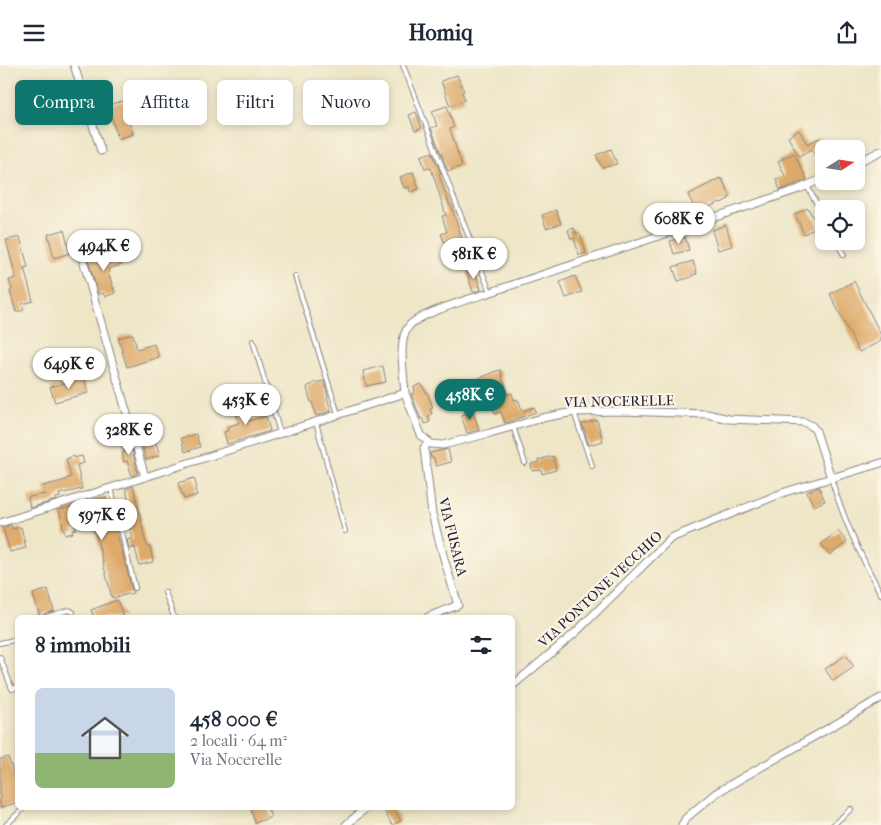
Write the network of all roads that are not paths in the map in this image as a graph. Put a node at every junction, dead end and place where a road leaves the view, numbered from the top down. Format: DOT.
graph roads {
  1 [pos="74,65"];
  2 [pos="403,65"];
  3 [pos="102,151"];
  4 [pos="881,151"];
  5 [pos="865,159"];
  6 [pos="815,182"];
  7 [pos="807,186"];
  8 [pos="815,201"];
  9 [pos="841,250"];
  10 [pos="844,255"];
  11 [pos="84,263"];
  12 [pos="295,276"];
  13 [pos="490,292"];
  14 [pos="252,341"];
  15 [pos="405,393"];
  16 [pos="574,412"];
  17 [pos="338,414"];
  18 [pos="316,422"];
  19 [pos="514,426"];
  20 [pos="280,433"];
  21 [pos="429,442"];
  22 [pos="525,463"];
  23 [pos="881,463"];
  24 [pos="592,466"];
  25 [pos="145,477"];
  26 [pos="830,478"];
  27 [pos="111,488"];
  28 [pos="0,523"];
  29 [pos="344,531"];
  30 [pos="135,588"];
  31 [pos="165,592"];
  32 [pos="881,594"];
  33 [pos="73,613"];
  34 [pos="53,615"];
  35 [pos="173,615"];
  36 [pos="433,615"];
  37 [pos="15,640"];
  38 [pos="0,643"];
  39 [pos="0,657"];
  40 [pos="515,683"];
  41 [pos="15,688"];
  42 [pos="881,698"];
  43 [pos="851,809"];
  44 [pos="22,810"];
  45 [pos="364,810"];
  46 [pos="6,825"];
  47 [pos="346,825"];
  48 [pos="682,825"];
  49 [pos="833,825"];
  1 -- 3 [label="street"];
  2 -- 13 [label="lane"];
  4 -- 5 [label="street"];
  6 -- 7 [label="street"];
  7 -- 8 [label="lane"];
  7 -- 13 [label="street"];
  9 -- 10 [label="lane"];
  11 -- 25 [label="street"];
  12 -- 17 [label="lane"];
  13 -- 15 [label="street"];
  14 -- 20 [label="lane"];
  15 -- 17 [label="street"];
  15 -- 21 [label="street"];
  16 -- 19 [label="street, VIA NOCERELLE"];
  16 -- 24 [label="lane"];
  16 -- 26 [label="street, VIA NOCERELLE"];
  17 -- 18 [label="street"];
  18 -- 20 [label="street"];
  18 -- 29 [label="lane"];
  19 -- 21 [label="street, VIA NOCERELLE"];
  19 -- 22 [label="lane"];
  20 -- 25 [label="street"];
  21 -- 36 [label="street, VIA FUSARA"];
  23 -- 26 [label="street, VIA PONTONE VECCHIO"];
  25 -- 27 [label="street"];
  26 -- 32 [label="lane"];
  26 -- 40 [label="street, VIA PONTONE VECCHIO"];
  27 -- 28 [label="street"];
  27 -- 30 [label="lane"];
  31 -- 35 [label="lane"];
  33 -- 34 [label="lane"];
  37 -- 38 [label="lane"];
  39 -- 41 [label="lane"];
  42 -- 48 [label="street"];
  43 -- 49 [label="lane"];
  44 -- 46 [label="lane"];
  45 -- 47 [label="street"];
}
